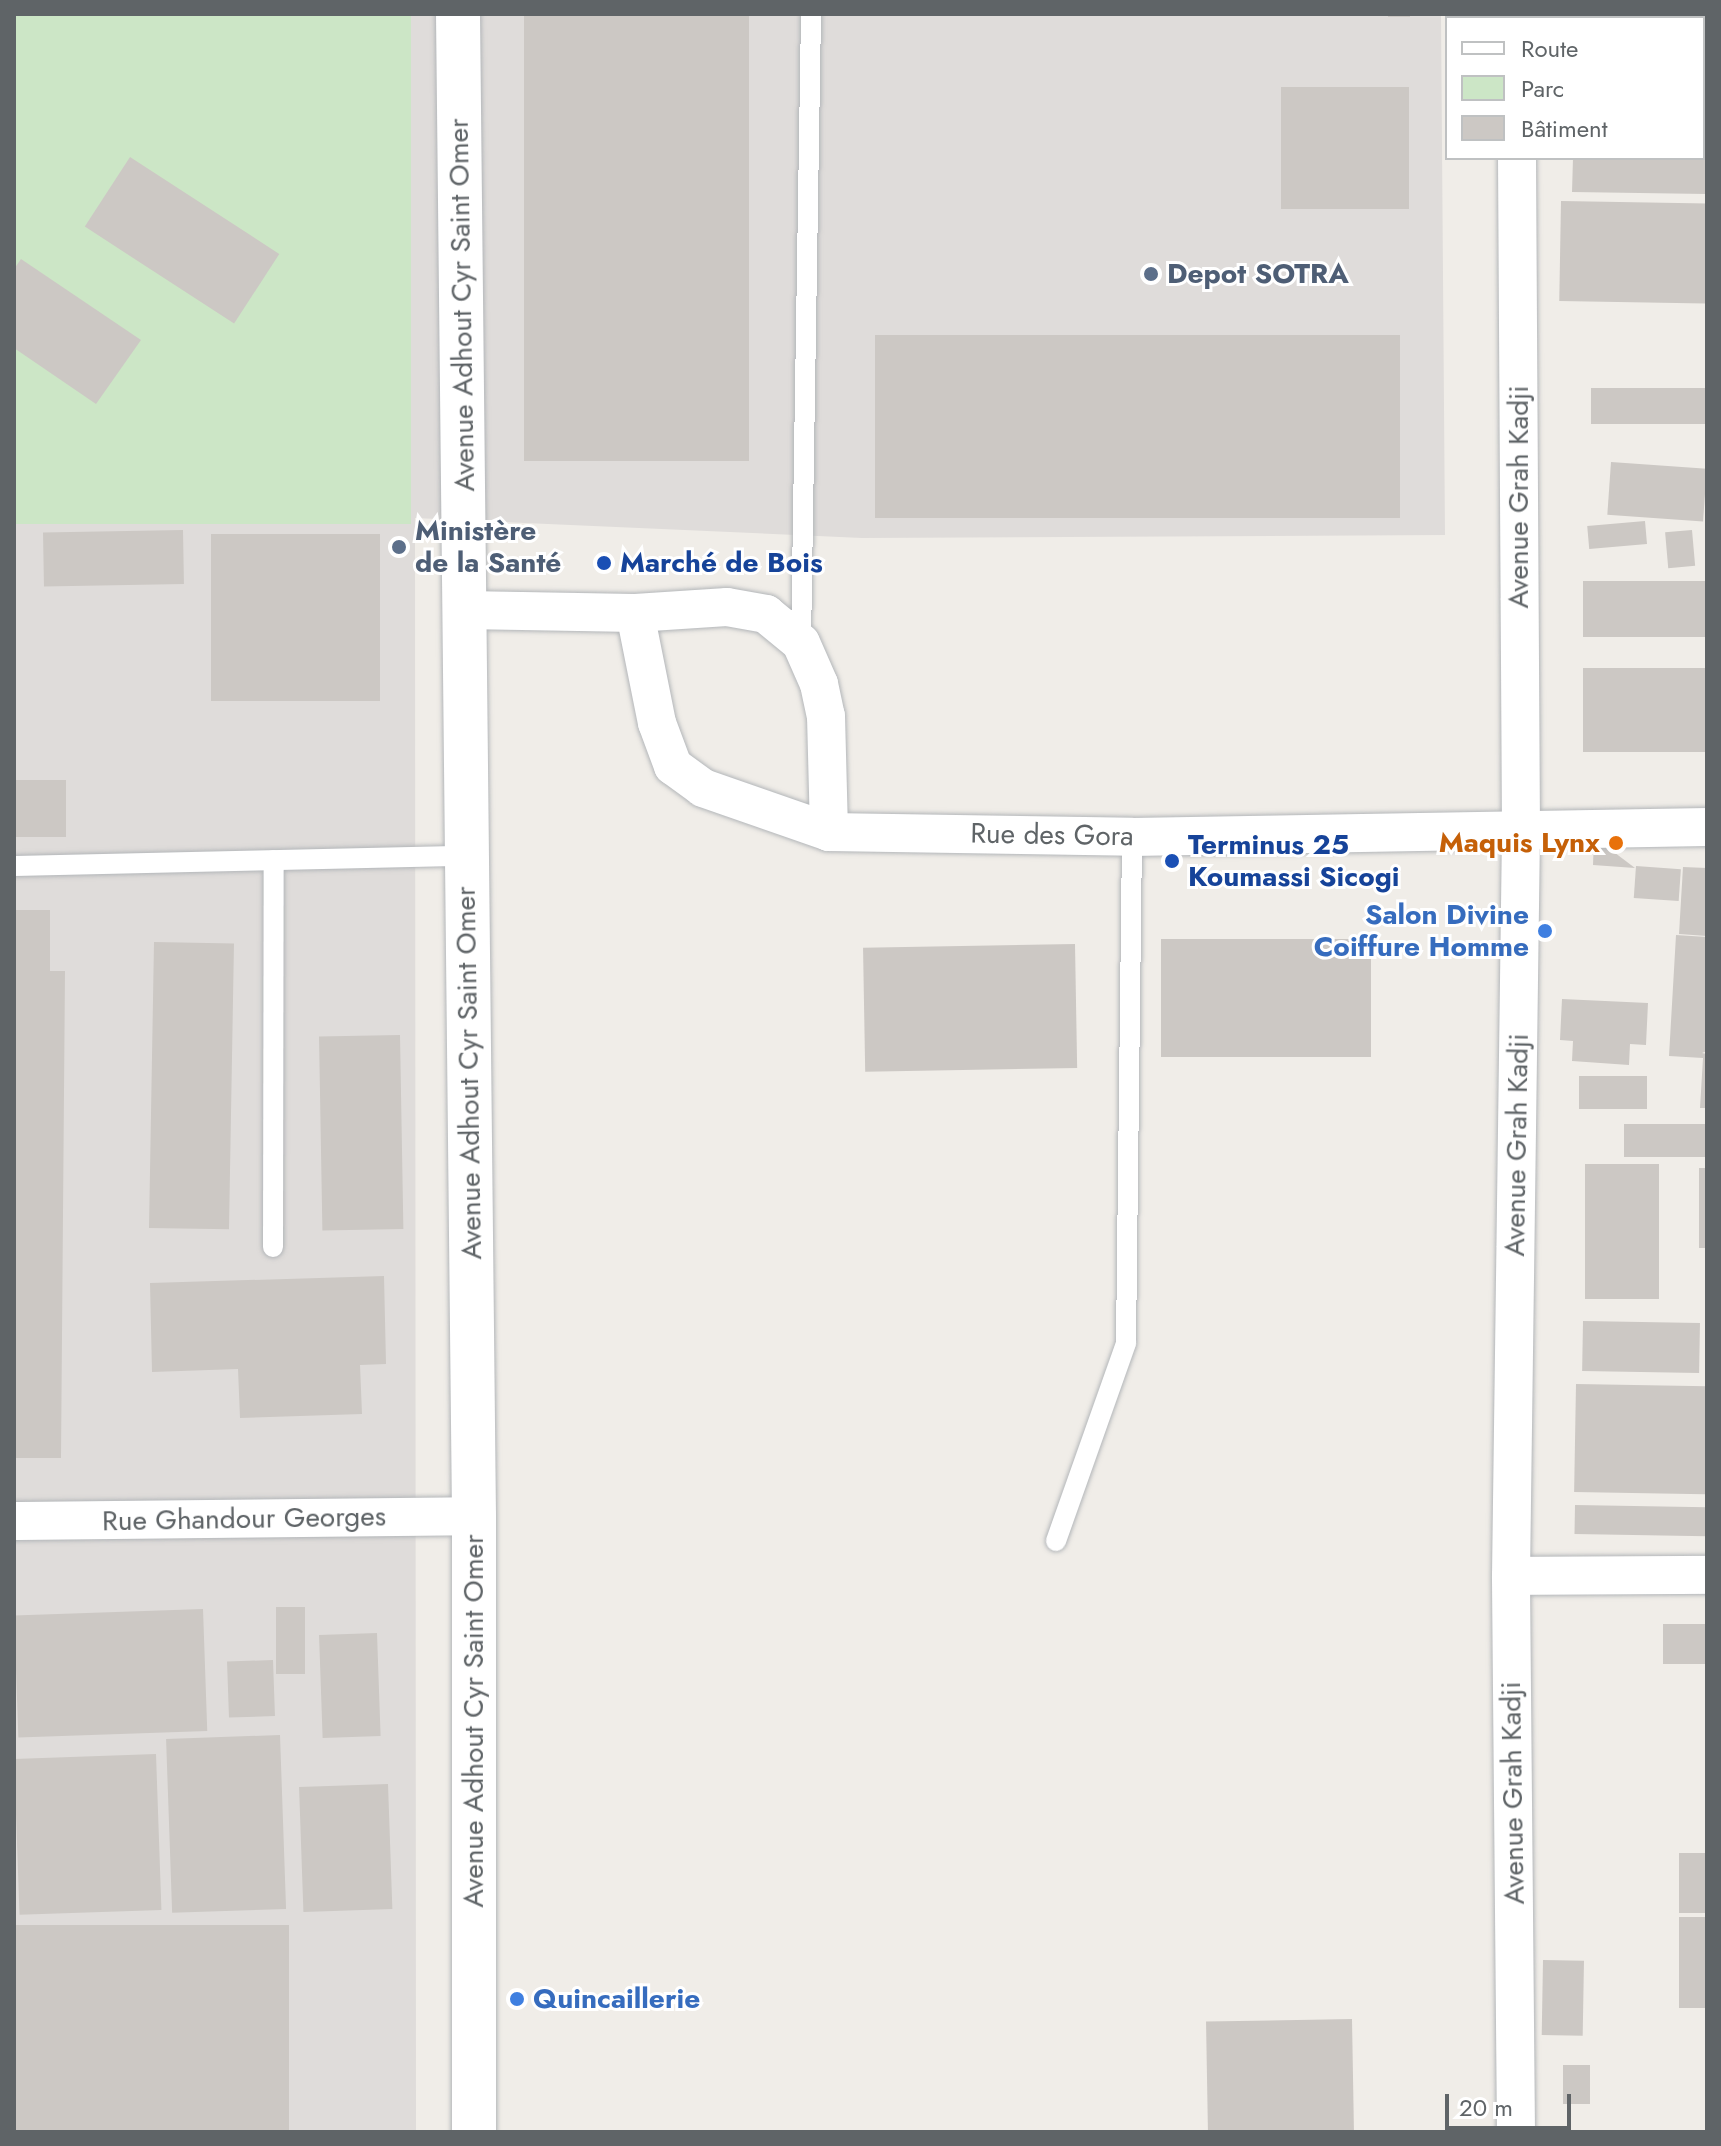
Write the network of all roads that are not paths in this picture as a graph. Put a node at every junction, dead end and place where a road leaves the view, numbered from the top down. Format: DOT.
graph roads {
  1 [pos="458,14"];
  2 [pos="811,14"];
  3 [pos="1517,160"];
  4 [pos="465,610"];
  5 [pos="635,613"];
  6 [pos="801,643"];
  7 [pos="1707,827"];
  8 [pos="1521,831"];
  9 [pos="829,832"];
  10 [pos="1132,837"];
  11 [pos="467,856"];
  12 [pos="274,860"];
  13 [pos="14,866"];
  14 [pos="273,1247"];
  15 [pos="474,1516"];
  16 [pos="14,1521"];
  17 [pos="1056,1541"];
  18 [pos="1707,1575"];
  19 [pos="1511,1576"];
  20 [pos="474,2132"];
  21 [pos="1516,2132"];
  1 -- 4 [label="street, Avenue Adhout Cyr Saint Omer"];
  2 -- 6 [label="lane"];
  3 -- 8 [label="street, Avenue Grah Kadji"];
  4 -- 5 [label="street"];
  4 -- 11 [label="street, Avenue Adhout Cyr Saint Omer"];
  5 -- 6 [label="street"];
  5 -- 9 [label="street, Rue des Gora"];
  6 -- 9 [label="street"];
  7 -- 8 [label="street, Rue des Gora"];
  8 -- 10 [label="street, Rue des Gora"];
  8 -- 19 [label="street, Avenue Grah Kadji"];
  9 -- 10 [label="street, Rue des Gora"];
  10 -- 17 [label="lane"];
  11 -- 12 [label="lane"];
  11 -- 15 [label="street, Avenue Adhout Cyr Saint Omer"];
  12 -- 13 [label="lane"];
  12 -- 14 [label="lane"];
  15 -- 16 [label="street, Rue Ghandour Georges"];
  15 -- 20 [label="street, Avenue Adhout Cyr Saint Omer"];
  18 -- 19 [label="street"];
  19 -- 21 [label="street, Avenue Grah Kadji"];
}
